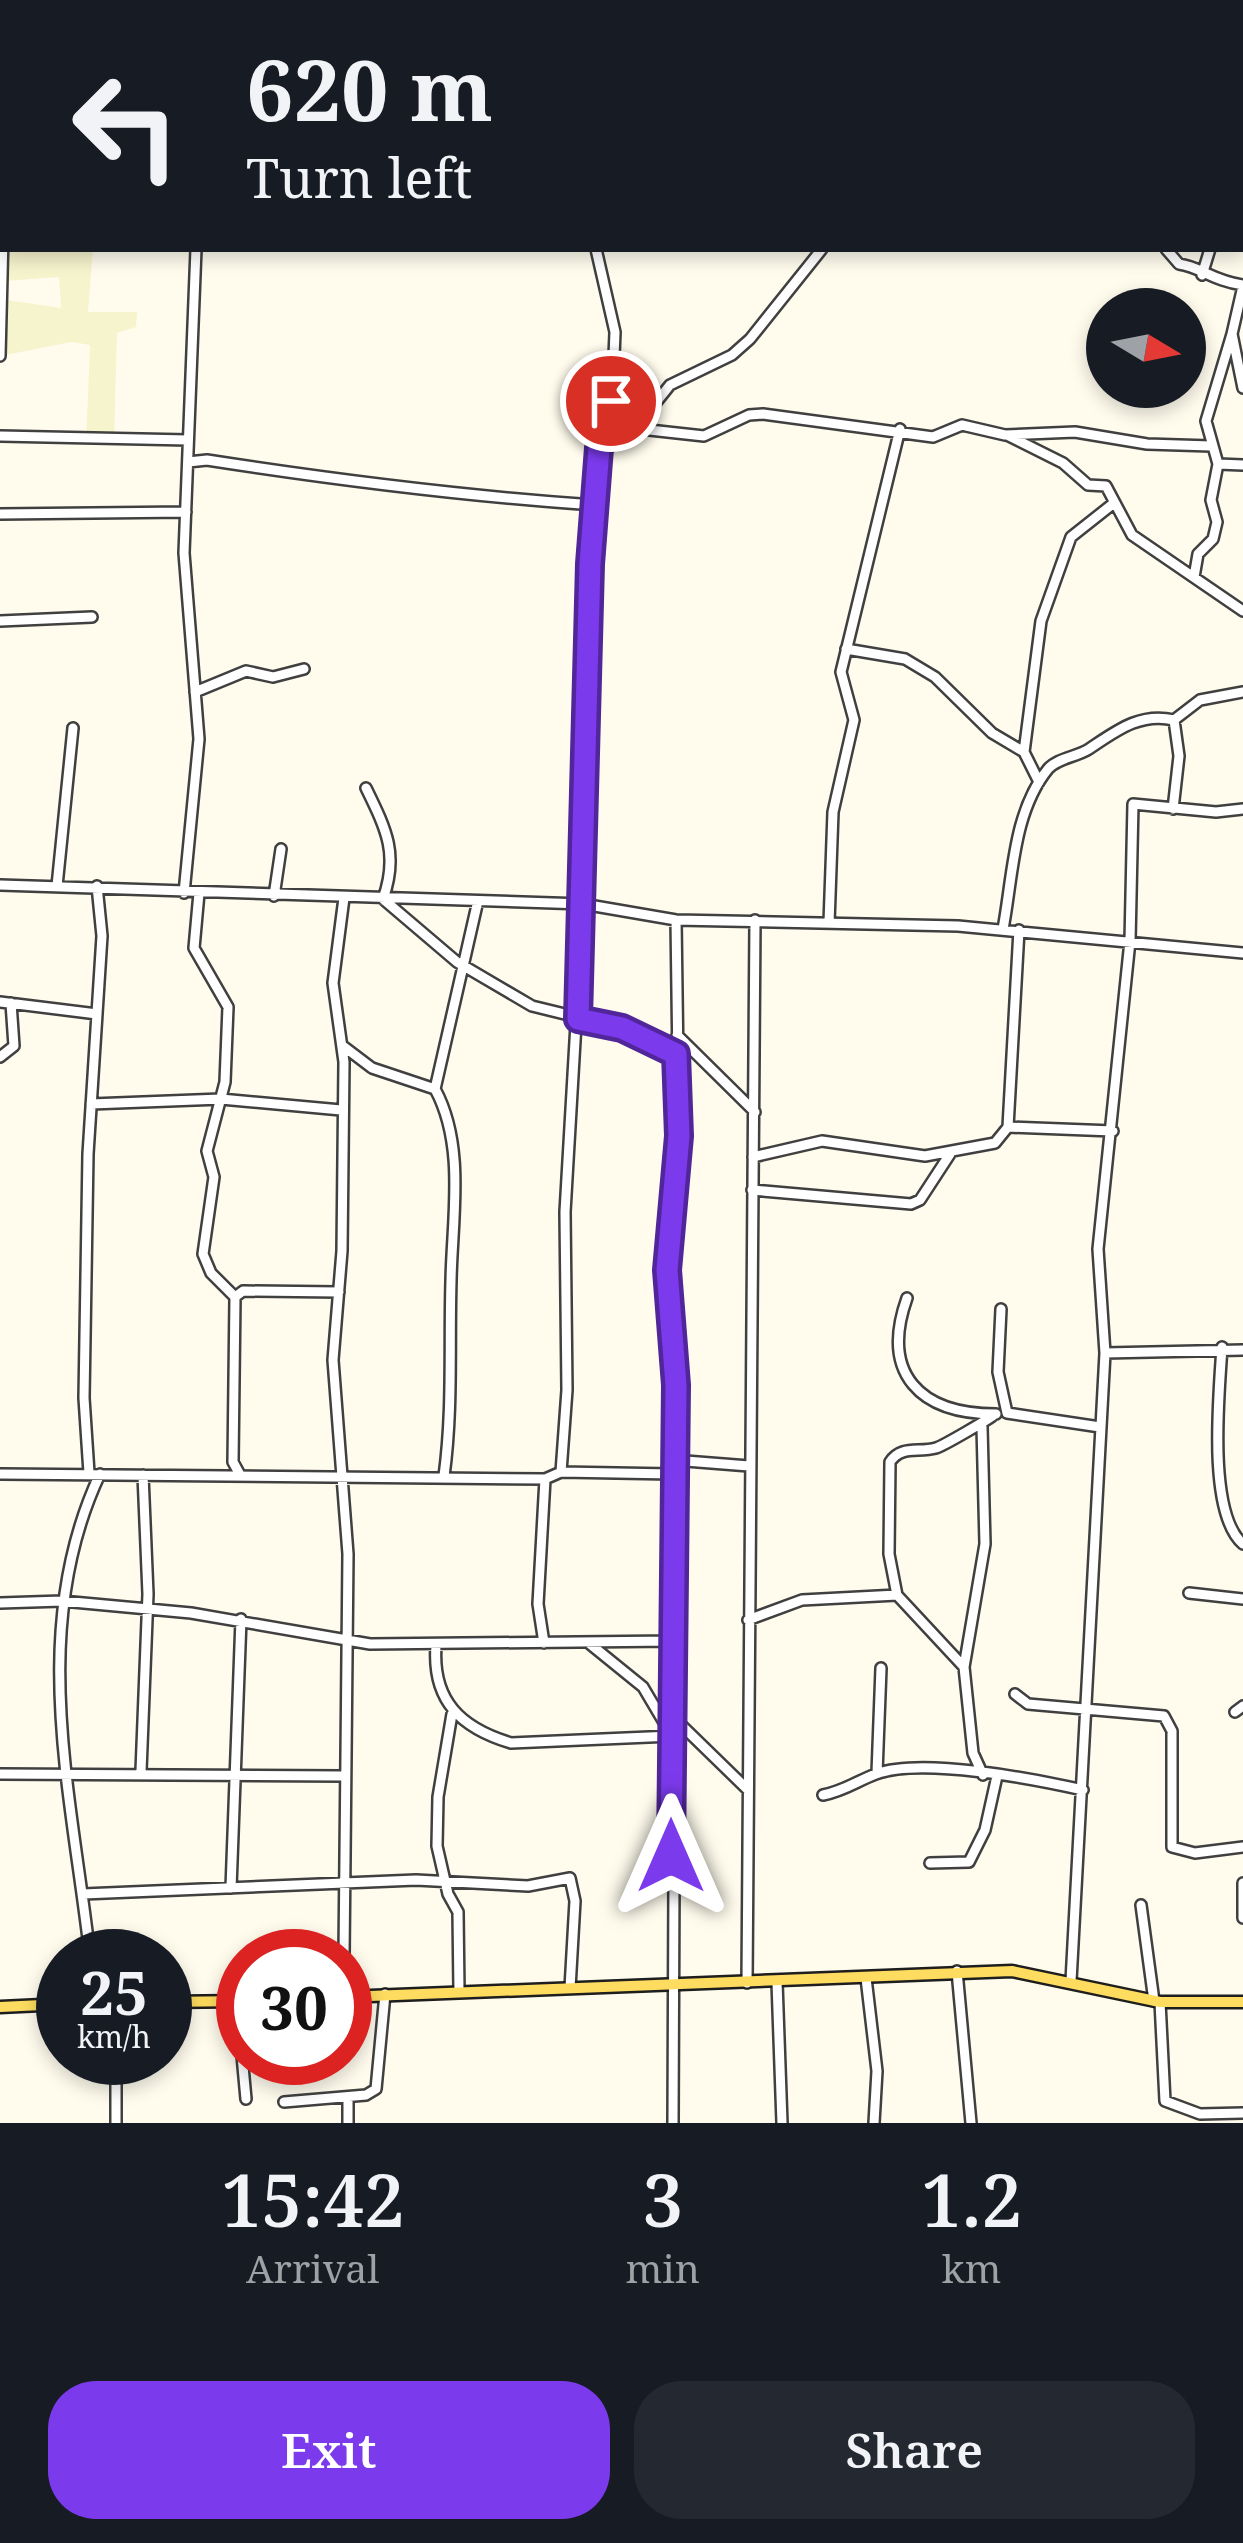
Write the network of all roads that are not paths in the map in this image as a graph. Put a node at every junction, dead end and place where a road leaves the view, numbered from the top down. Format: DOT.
graph roads {
  1 [pos="3,252"];
  2 [pos="196,252"];
  3 [pos="597,252"];
  4 [pos="820,252"];
  5 [pos="1169,252"];
  6 [pos="1209,252"];
  7 [pos="1202,275"];
  8 [pos="1243,286"];
  9 [pos="1232,334"];
  10 [pos="0,356"];
  11 [pos="1243,388"];
  12 [pos="637,427"];
  13 [pos="900,429"];
  14 [pos="611,430"];
  15 [pos="1005,434"];
  16 [pos="0,436"];
  17 [pos="188,440"];
  18 [pos="1211,446"];
  19 [pos="188,462"];
  20 [pos="1218,464"];
  21 [pos="1243,466"];
  22 [pos="1114,503"];
  23 [pos="594,505"];
  24 [pos="186,512"];
  25 [pos="0,514"];
  26 [pos="1193,577"];
  27 [pos="1243,611"];
  28 [pos="92,617"];
  29 [pos="0,620"];
  30 [pos="846,649"];
  31 [pos="304,669"];
  32 [pos="195,692"];
  33 [pos="1243,692"];
  34 [pos="1174,720"];
  35 [pos="73,728"];
  36 [pos="1024,752"];
  37 [pos="366,788"];
  38 [pos="1040,788"];
  39 [pos="1172,809"];
  40 [pos="1243,809"];
  41 [pos="281,849"];
  42 [pos="0,885"];
  43 [pos="57,886"];
  44 [pos="97,886"];
  45 [pos="184,893"];
  46 [pos="199,893"];
  47 [pos="274,896"];
  48 [pos="344,898"];
  49 [pos="382,899"];
  50 [pos="477,904"];
  51 [pos="583,904"];
  52 [pos="676,920"];
  53 [pos="755,920"];
  54 [pos="829,923"];
  55 [pos="1003,929"];
  56 [pos="1019,930"];
  57 [pos="1130,941"];
  58 [pos="1243,953"];
  59 [pos="467,968"];
  60 [pos="6,1002"];
  61 [pos="97,1014"];
  62 [pos="578,1019"];
  63 [pos="677,1035"];
  64 [pos="343,1046"];
  65 [pos="676,1054"];
  66 [pos="0,1057"];
  67 [pos="435,1089"];
  68 [pos="221,1099"];
  69 [pos="91,1103"];
  70 [pos="341,1109"];
  71 [pos="754,1112"];
  72 [pos="1008,1127"];
  73 [pos="1113,1131"];
  74 [pos="950,1154"];
  75 [pos="752,1157"];
  76 [pos="752,1190"];
  77 [pos="339,1292"];
  78 [pos="235,1297"];
  79 [pos="907,1298"];
  80 [pos="1001,1309"];
  81 [pos="1222,1347"];
  82 [pos="1243,1350"];
  83 [pos="1106,1353"];
  84 [pos="1001,1413"];
  85 [pos="982,1427"];
  86 [pos="1100,1427"];
  87 [pos="673,1460"];
  88 [pos="749,1466"];
  89 [pos="561,1472"];
  90 [pos="94,1473"];
  91 [pos="239,1473"];
  92 [pos="0,1474"];
  93 [pos="342,1474"];
  94 [pos="672,1474"];
  95 [pos="143,1475"];
  96 [pos="444,1476"];
  97 [pos="545,1479"];
  98 [pos="1243,1544"];
  99 [pos="1189,1593"];
  100 [pos="897,1595"];
  101 [pos="1243,1599"];
  102 [pos="62,1601"];
  103 [pos="0,1603"];
  104 [pos="146,1612"];
  105 [pos="241,1619"];
  106 [pos="748,1620"];
  107 [pos="343,1638"];
  108 [pos="672,1641"];
  109 [pos="544,1643"];
  110 [pos="590,1644"];
  111 [pos="436,1646"];
  112 [pos="964,1667"];
  113 [pos="881,1668"];
  114 [pos="1016,1694"];
  115 [pos="1086,1707"];
  116 [pos="452,1714"];
  117 [pos="672,1716"];
  118 [pos="672,1736"];
  119 [pos="141,1771"];
  120 [pos="877,1773"];
  121 [pos="0,1774"];
  122 [pos="63,1774"];
  123 [pos="231,1774"];
  124 [pos="983,1775"];
  125 [pos="343,1776"];
  126 [pos="997,1776"];
  127 [pos="748,1790"];
  128 [pos="1083,1790"];
  129 [pos="823,1795"];
  130 [pos="1243,1846"];
  131 [pos="930,1863"];
  132 [pos="447,1882"];
  133 [pos="1243,1883"];
  134 [pos="343,1886"];
  135 [pos="230,1888"];
  136 [pos="83,1894"];
  137 [pos="1142,1905"];
  138 [pos="1243,1918"];
  139 [pos="87,1929"];
  140 [pos="344,1929"];
  141 [pos="957,1971"];
  142 [pos="866,1978"];
  143 [pos="1071,1981"];
  144 [pos="777,1982"];
  145 [pos="747,1983"];
  146 [pos="673,1984"];
  147 [pos="570,1988"];
  148 [pos="459,1992"];
  149 [pos="385,1994"];
  150 [pos="372,1995"];
  151 [pos="1157,2002"];
  152 [pos="1243,2002"];
  153 [pos="36,2005"];
  154 [pos="0,2007"];
  155 [pos="116,2085"];
  156 [pos="245,2085"];
  157 [pos="348,2097"];
  158 [pos="246,2099"];
  159 [pos="284,2102"];
  160 [pos="1243,2113"];
  161 [pos="116,2123"];
  162 [pos="348,2123"];
  163 [pos="673,2123"];
  164 [pos="782,2123"];
  165 [pos="874,2123"];
  166 [pos="971,2123"];
  1 -- 10 [label="street"];
  2 -- 17 [label="street"];
  3 -- 14 [label="street"];
  4 -- 12 [label="street"];
  5 -- 7 [label="street"];
  6 -- 7 [label="street"];
  7 -- 8 [label="street"];
  8 -- 9 [label="street"];
  9 -- 11 [label="street"];
  9 -- 18 [label="street"];
  12 -- 13 [label="street"];
  12 -- 14 [label="street"];
  13 -- 15 [label="street"];
  13 -- 30 [label="street"];
  14 -- 23 [label="street"];
  15 -- 18 [label="street"];
  15 -- 22 [label="street"];
  16 -- 17 [label="street"];
  17 -- 19 [label="street"];
  18 -- 20 [label="street"];
  19 -- 23 [label="street"];
  19 -- 24 [label="street"];
  20 -- 21 [label="street"];
  20 -- 26 [label="street"];
  22 -- 26 [label="street"];
  22 -- 36 [label="street"];
  23 -- 51 [label="street"];
  24 -- 25 [label="street"];
  24 -- 32 [label="street"];
  26 -- 27 [label="street"];
  28 -- 29 [label="street"];
  30 -- 36 [label="street"];
  30 -- 54 [label="street"];
  31 -- 32 [label="street"];
  32 -- 45 [label="street"];
  33 -- 34 [label="street"];
  34 -- 38 [label="street"];
  34 -- 39 [label="street"];
  35 -- 43 [label="street"];
  36 -- 38 [label="street"];
  37 -- 49 [label="street"];
  38 -- 55 [label="street"];
  39 -- 40 [label="street"];
  39 -- 57 [label="street"];
  41 -- 47 [label="street"];
  42 -- 43 [label="street"];
  43 -- 44 [label="street"];
  44 -- 45 [label="street"];
  44 -- 61 [label="street"];
  45 -- 46 [label="street"];
  46 -- 47 [label="street"];
  46 -- 68 [label="street"];
  47 -- 48 [label="street"];
  48 -- 49 [label="street"];
  48 -- 64 [label="street"];
  49 -- 50 [label="street"];
  49 -- 59 [label="street"];
  50 -- 51 [label="street"];
  50 -- 59 [label="street"];
  51 -- 52 [label="street"];
  51 -- 62 [label="street"];
  52 -- 53 [label="street"];
  52 -- 63 [label="street"];
  53 -- 54 [label="street"];
  53 -- 71 [label="street"];
  54 -- 55 [label="street"];
  55 -- 56 [label="street"];
  56 -- 57 [label="street"];
  56 -- 72 [label="street"];
  57 -- 58 [label="street"];
  57 -- 73 [label="street"];
  59 -- 62 [label="street"];
  59 -- 67 [label="street"];
  60 -- 61 [label="street"];
  60 -- 66 [label="street"];
  61 -- 69 [label="street"];
  62 -- 65 [label="street"];
  62 -- 89 [label="street"];
  63 -- 65 [label="street"];
  63 -- 71 [label="street"];
  64 -- 67 [label="street"];
  64 -- 70 [label="street"];
  65 -- 87 [label="street"];
  67 -- 96 [label="street"];
  68 -- 69 [label="street"];
  68 -- 70 [label="street"];
  68 -- 78 [label="street"];
  69 -- 90 [label="street"];
  70 -- 77 [label="street"];
  71 -- 75 [label="street"];
  72 -- 73 [label="street"];
  72 -- 74 [label="street"];
  73 -- 83 [label="street"];
  74 -- 75 [label="street"];
  74 -- 76 [label="street"];
  75 -- 76 [label="street"];
  76 -- 88 [label="street"];
  77 -- 78 [label="street"];
  77 -- 93 [label="street"];
  78 -- 91 [label="street"];
  79 -- 84 [label="street"];
  80 -- 84 [label="street"];
  81 -- 82 [label="street"];
  81 -- 83 [label="street"];
  81 -- 98 [label="street"];
  83 -- 86 [label="street"];
  84 -- 85 [label="street"];
  84 -- 86 [label="street"];
  85 -- 100 [label="street"];
  85 -- 112 [label="street"];
  86 -- 115 [label="street"];
  87 -- 88 [label="street"];
  87 -- 94 [label="street"];
  88 -- 106 [label="street"];
  89 -- 94 [label="street"];
  89 -- 97 [label="street"];
  90 -- 92 [label="street"];
  90 -- 95 [label="street"];
  90 -- 102 [label="street"];
  91 -- 93 [label="street"];
  91 -- 95 [label="street"];
  93 -- 96 [label="street"];
  93 -- 107 [label="street"];
  94 -- 108 [label="street"];
  95 -- 104 [label="street"];
  96 -- 97 [label="street"];
  97 -- 109 [label="street"];
  99 -- 101 [label="street"];
  100 -- 106 [label="street"];
  100 -- 112 [label="street"];
  102 -- 103 [label="street"];
  102 -- 104 [label="street"];
  102 -- 122 [label="street"];
  104 -- 105 [label="street"];
  104 -- 119 [label="street"];
  105 -- 107 [label="street"];
  105 -- 123 [label="street"];
  106 -- 127 [label="street"];
  107 -- 111 [label="street"];
  107 -- 125 [label="street"];
  108 -- 110 [label="street"];
  108 -- 117 [label="street"];
  109 -- 110 [label="street"];
  109 -- 111 [label="street"];
  110 -- 118 [label="street"];
  111 -- 116 [label="street"];
  112 -- 124 [label="street"];
  113 -- 120 [label="street"];
  114 -- 115 [label="street"];
  115 -- 128 [label="street"];
  115 -- 130 [label="street"];
  116 -- 118 [label="street"];
  116 -- 132 [label="street"];
  117 -- 118 [label="street"];
  117 -- 127 [label="street"];
  118 -- 146 [label="street"];
  119 -- 122 [label="street"];
  119 -- 123 [label="street"];
  120 -- 124 [label="street"];
  120 -- 129 [label="street"];
  121 -- 122 [label="street"];
  122 -- 136 [label="street"];
  123 -- 125 [label="street"];
  123 -- 135 [label="street"];
  124 -- 126 [label="street"];
  125 -- 134 [label="street"];
  126 -- 128 [label="street"];
  126 -- 131 [label="street"];
  127 -- 145 [label="street"];
  128 -- 143 [label="street"];
  132 -- 134 [label="street"];
  132 -- 147 [label="street"];
  132 -- 148 [label="street"];
  133 -- 138 [label="street"];
  134 -- 135 [label="street"];
  134 -- 140 [label="street"];
  135 -- 136 [label="street"];
  136 -- 139 [label="street"];
  137 -- 151 [label="street"];
  141 -- 142 [label="main road"];
  141 -- 143 [label="main road"];
  141 -- 166 [label="street"];
  142 -- 144 [label="main road"];
  142 -- 165 [label="street"];
  143 -- 151 [label="main road"];
  144 -- 145 [label="main road"];
  144 -- 164 [label="street"];
  145 -- 146 [label="main road"];
  146 -- 147 [label="main road"];
  146 -- 163 [label="street"];
  147 -- 148 [label="main road"];
  148 -- 149 [label="main road"];
  149 -- 150 [label="main road"];
  149 -- 157 [label="street"];
  151 -- 152 [label="main road"];
  151 -- 160 [label="street"];
  153 -- 154 [label="main road"];
  155 -- 161 [label="street"];
  156 -- 158 [label="street"];
  157 -- 159 [label="street"];
  157 -- 162 [label="street"];
}
